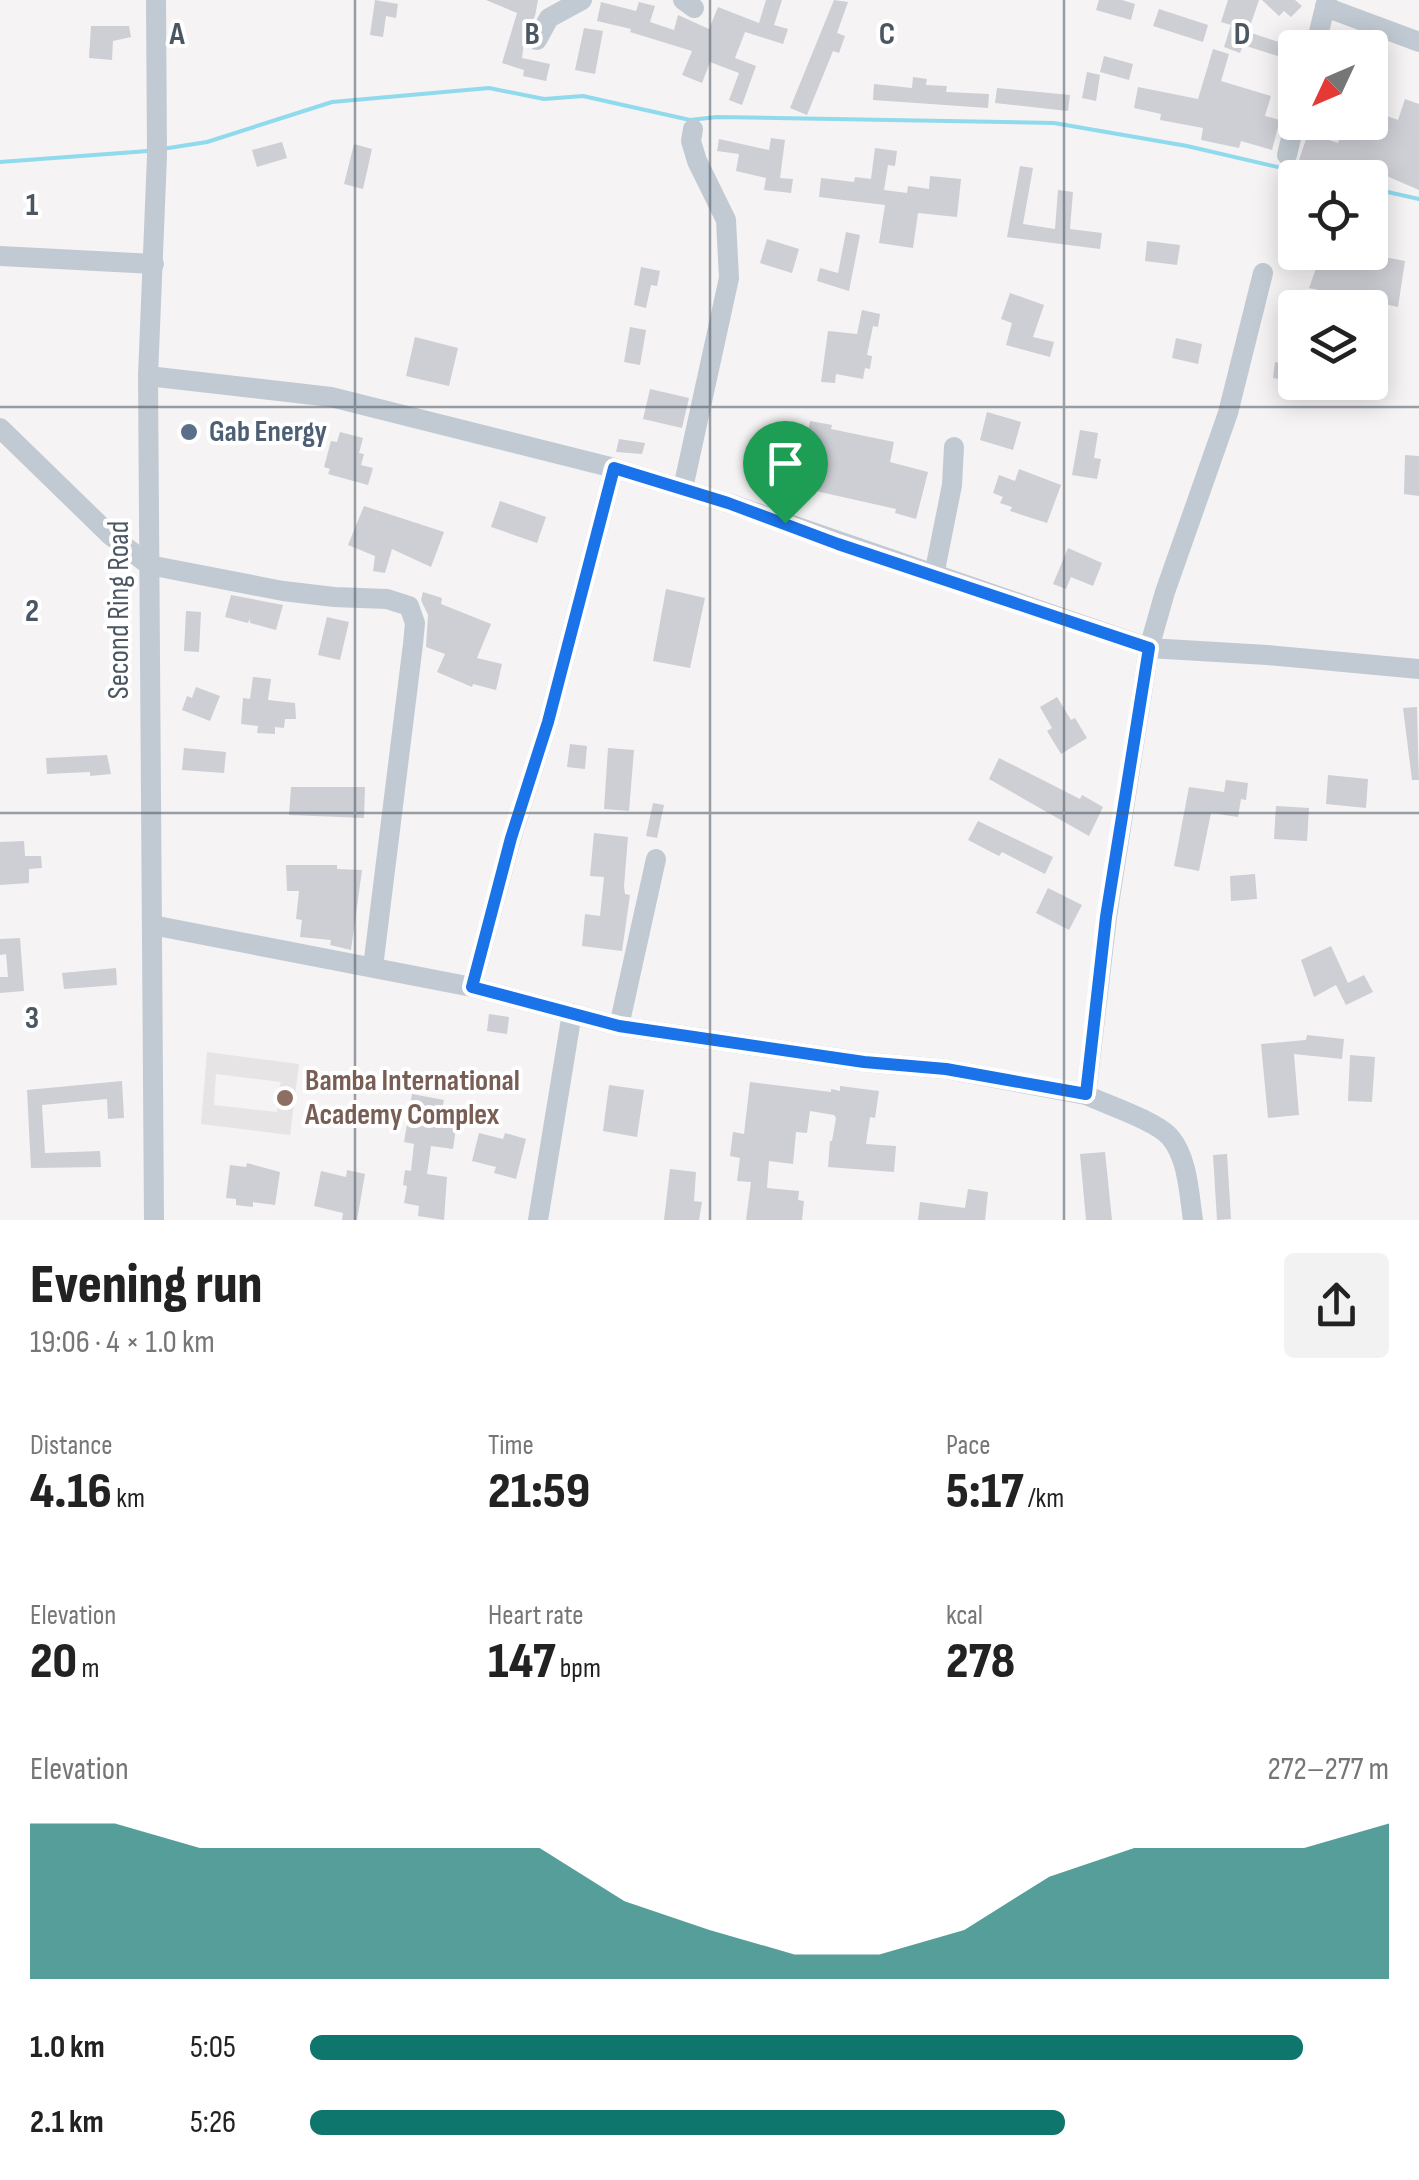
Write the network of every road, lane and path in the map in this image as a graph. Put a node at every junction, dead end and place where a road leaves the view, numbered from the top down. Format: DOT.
graph roads {
  1 [pos="156,0"];
  2 [pos="582,0"];
  3 [pos="1326,3"];
  4 [pos="1319,30"];
  5 [pos="537,40"];
  6 [pos="1419,42"];
  7 [pos="693,129"];
  8 [pos="1291,140"];
  9 [pos="1287,155"];
  10 [pos="0,256"];
  11 [pos="154,264"];
  12 [pos="1263,273"];
  13 [pos="148,376"];
  14 [pos="0,428"];
  15 [pos="954,447"];
  16 [pos="614,468"];
  17 [pos="683,488"];
  18 [pos="149,565"];
  19 [pos="934,574"];
  20 [pos="1149,648"];
  21 [pos="1419,669"];
  22 [pos="656,860"];
  23 [pos="152,925"];
  24 [pos="373,967"];
  25 [pos="472,987"];
  26 [pos="572,1013"];
  27 [pos="619,1026"];
  28 [pos="1086,1094"];
  29 [pos="154,1220"];
  30 [pos="538,1220"];
  31 [pos="1194,1220"];
  1 -- 11 [label="street, Second Ring Road"];
  2 -- 5 [label="street"];
  3 -- 4 [label="street"];
  3 -- 6 [label="street"];
  7 -- 17 [label="street"];
  8 -- 9 [label="street"];
  10 -- 11 [label="street"];
  11 -- 13 [label="street, Second Ring Road"];
  12 -- 20 [label="street"];
  13 -- 16 [label="street"];
  13 -- 18 [label="street, Second Ring Road"];
  14 -- 18 [label="street"];
  15 -- 19 [label="street"];
  16 -- 17 [label="street"];
  16 -- 25 [label="street"];
  17 -- 19 [label="street"];
  18 -- 23 [label="street, Second Ring Road"];
  18 -- 24 [label="street"];
  19 -- 20 [label="street"];
  20 -- 21 [label="street"];
  20 -- 28 [label="street"];
  22 -- 27 [label="street"];
  23 -- 24 [label="street"];
  23 -- 29 [label="street, Second Ring Road"];
  24 -- 25 [label="street"];
  25 -- 26 [label="street"];
  26 -- 27 [label="street"];
  26 -- 30 [label="street"];
  27 -- 28 [label="street"];
  28 -- 31 [label="street"];
}
